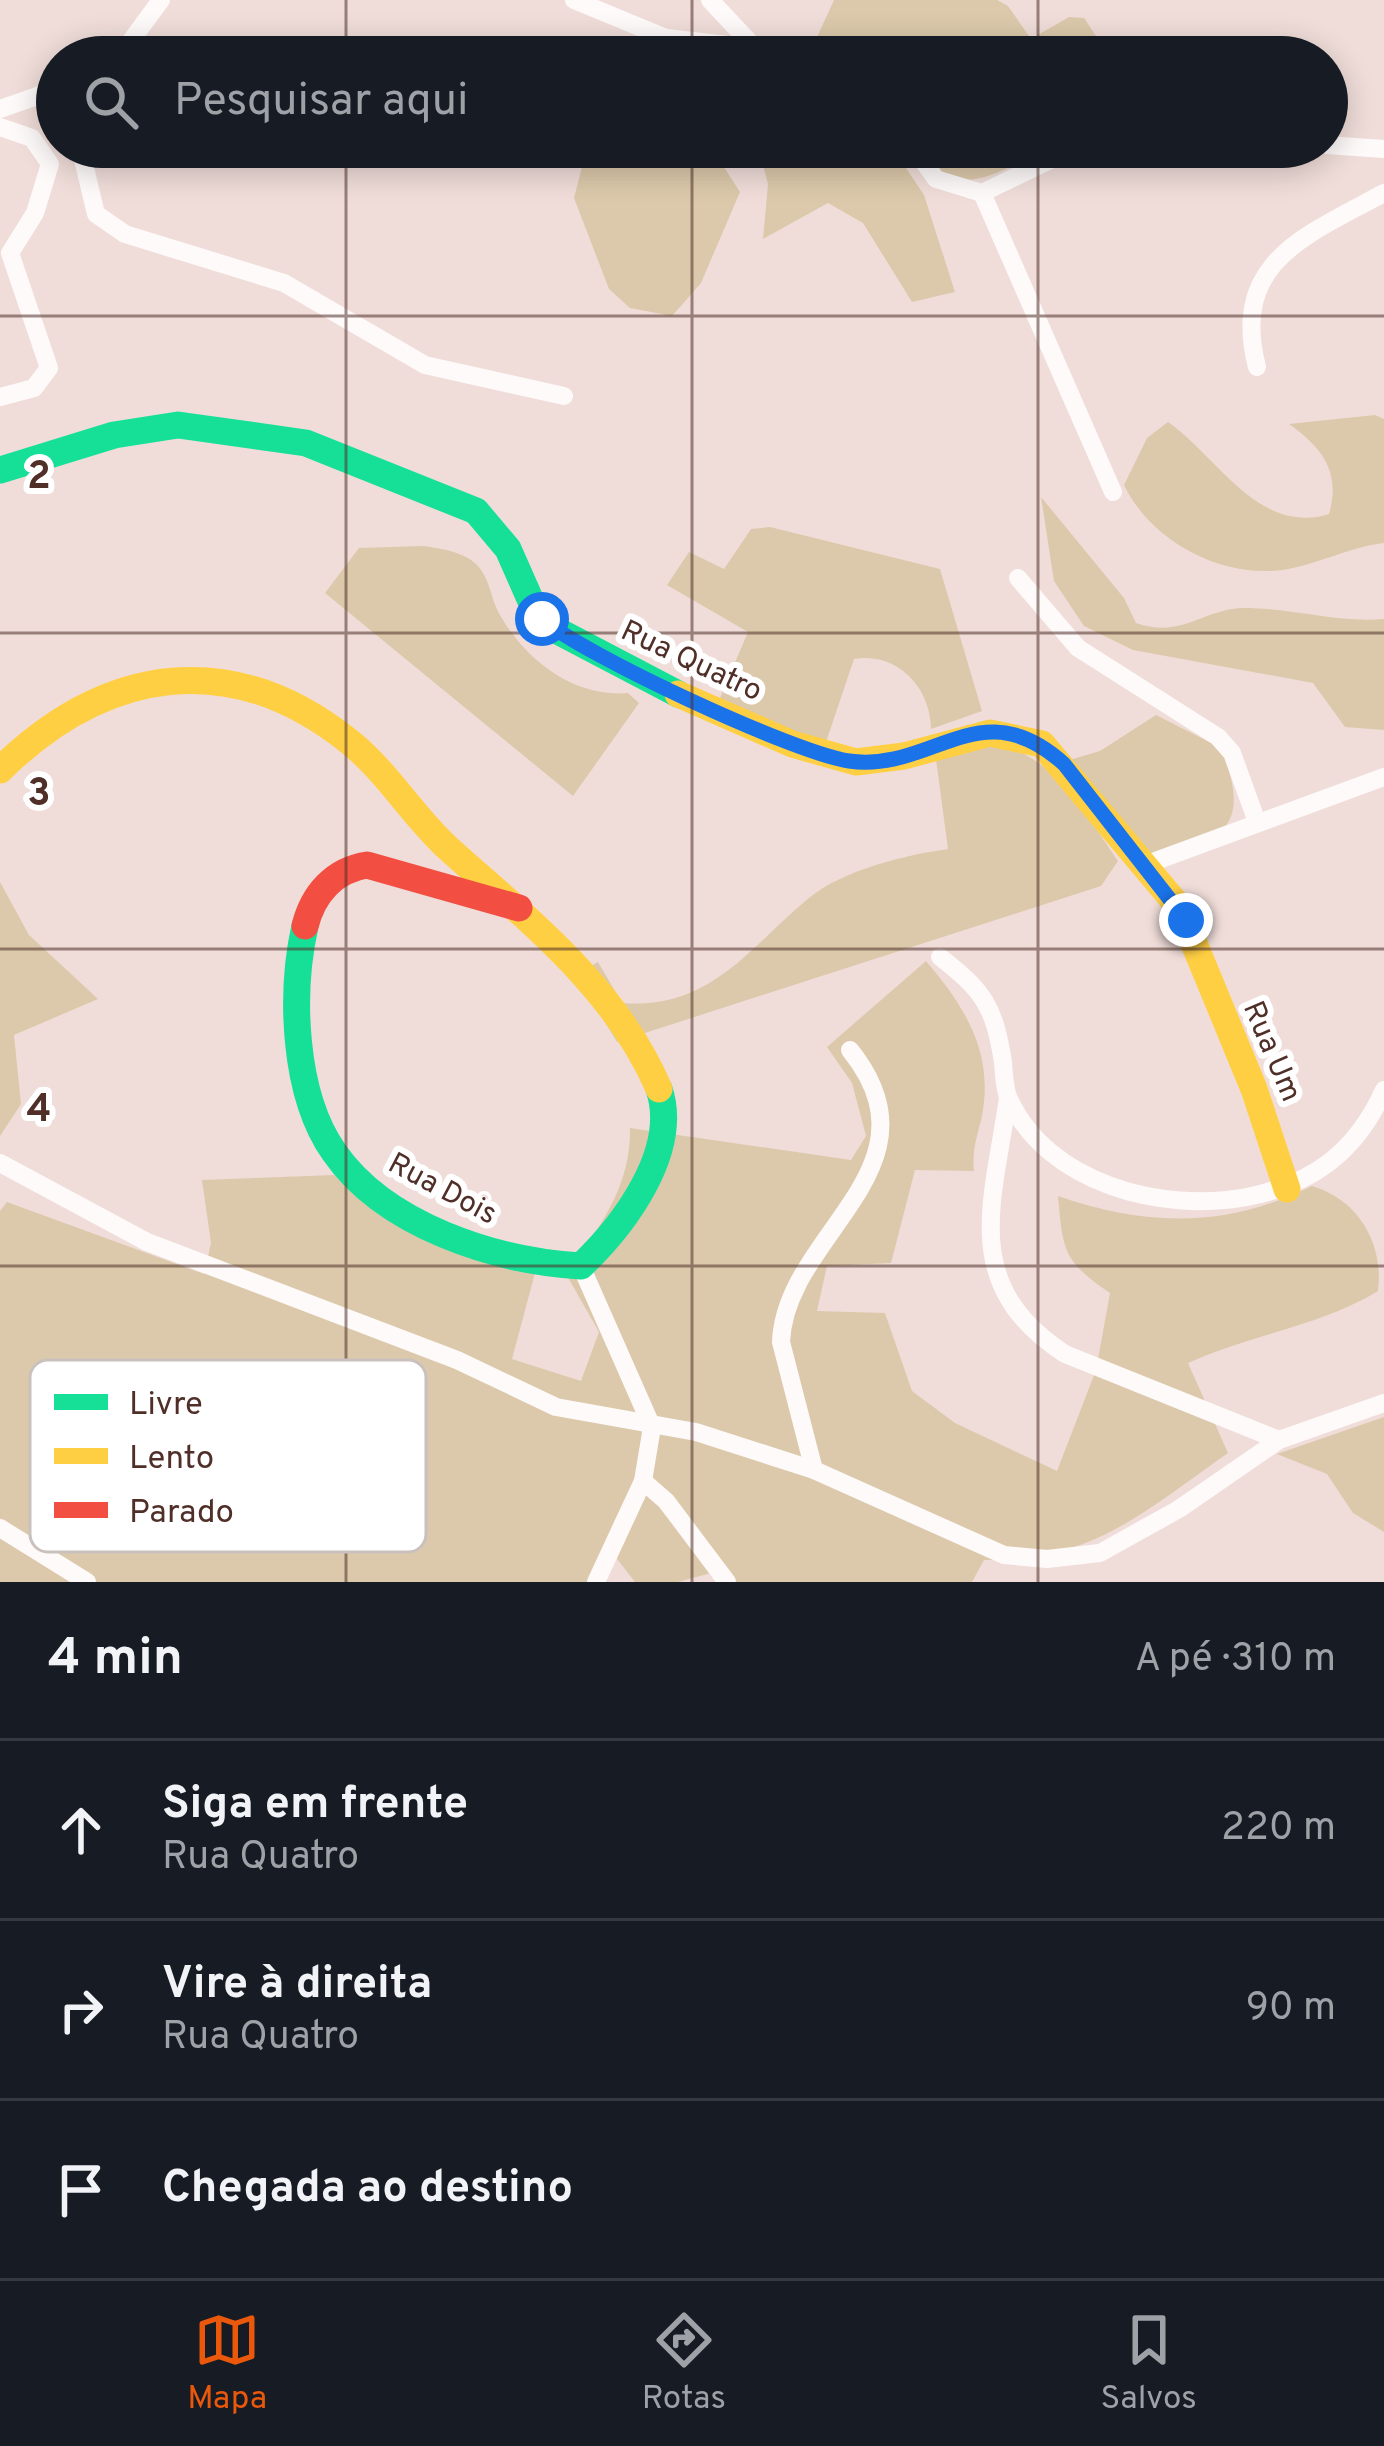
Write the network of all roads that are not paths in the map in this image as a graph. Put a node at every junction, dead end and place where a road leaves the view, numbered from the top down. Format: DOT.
graph roads {
  1 [pos="161,0"];
  2 [pos="574,0"];
  3 [pos="710,0"];
  4 [pos="134,36"];
  5 [pos="661,36"];
  6 [pos="743,36"];
  7 [pos="36,96"];
  8 [pos="0,109"];
  9 [pos="0,127"];
  10 [pos="36,144"];
  11 [pos="1348,146"];
  12 [pos="1384,149"];
  13 [pos="49,168"];
  14 [pos="85,168"];
  15 [pos="927,168"];
  16 [pos="1034,168"];
  17 [pos="982,193"];
  18 [pos="1384,193"];
  19 [pos="5,254"];
  20 [pos="1257,367"];
  21 [pos="564,396"];
  22 [pos="0,397"];
  23 [pos="0,470"];
  24 [pos="1113,492"];
  25 [pos="1018,578"];
  26 [pos="0,770"];
  27 [pos="1384,777"];
  28 [pos="1257,822"];
  29 [pos="1142,866"];
  30 [pos="518,908"];
  31 [pos="1193,940"];
  32 [pos="940,957"];
  33 [pos="850,1050"];
  34 [pos="1384,1090"];
  35 [pos="1008,1097"];
  36 [pos="0,1142"];
  37 [pos="4,1166"];
  38 [pos="1288,1189"];
  39 [pos="581,1266"];
  40 [pos="1384,1403"];
  41 [pos="652,1427"];
  42 [pos="1279,1439"];
  43 [pos="814,1470"];
  44 [pos="643,1481"];
  45 [pos="0,1528"];
  46 [pos="30,1547"];
  47 [pos="39,1552"];
  48 [pos="87,1582"];
  49 [pos="596,1582"];
  50 [pos="727,1582"];
  1 -- 4 [label="street"];
  2 -- 5 [label="street"];
  3 -- 6 [label="street"];
  7 -- 8 [label="street"];
  9 -- 10 [label="street"];
  11 -- 12 [label="street"];
  13 -- 19 [label="street"];
  14 -- 21 [label="street"];
  15 -- 17 [label="street"];
  16 -- 17 [label="street"];
  17 -- 24 [label="street"];
  18 -- 20 [label="street"];
  19 -- 22 [label="street"];
  23 -- 29 [label="street, Rua Quatro"];
  25 -- 28 [label="street"];
  26 -- 30 [label="street, Rua Dois"];
  27 -- 28 [label="street"];
  28 -- 29 [label="street"];
  29 -- 31 [label="street, Rua Quatro"];
  30 -- 39 [label="street, Rua Dois"];
  30 -- 39 [label="street, Rua Dois"];
  31 -- 38 [label="street, Rua Um"];
  32 -- 35 [label="street"];
  33 -- 43 [label="street"];
  34 -- 38 [label="street"];
  35 -- 38 [label="street"];
  35 -- 42 [label="street"];
  36 -- 37 [label="street"];
  37 -- 41 [label="street"];
  39 -- 41 [label="street"];
  40 -- 42 [label="street"];
  41 -- 43 [label="street"];
  41 -- 44 [label="street"];
  42 -- 43 [label="street"];
  44 -- 49 [label="street"];
  44 -- 50 [label="street"];
  45 -- 46 [label="street"];
  47 -- 48 [label="street"];
}
